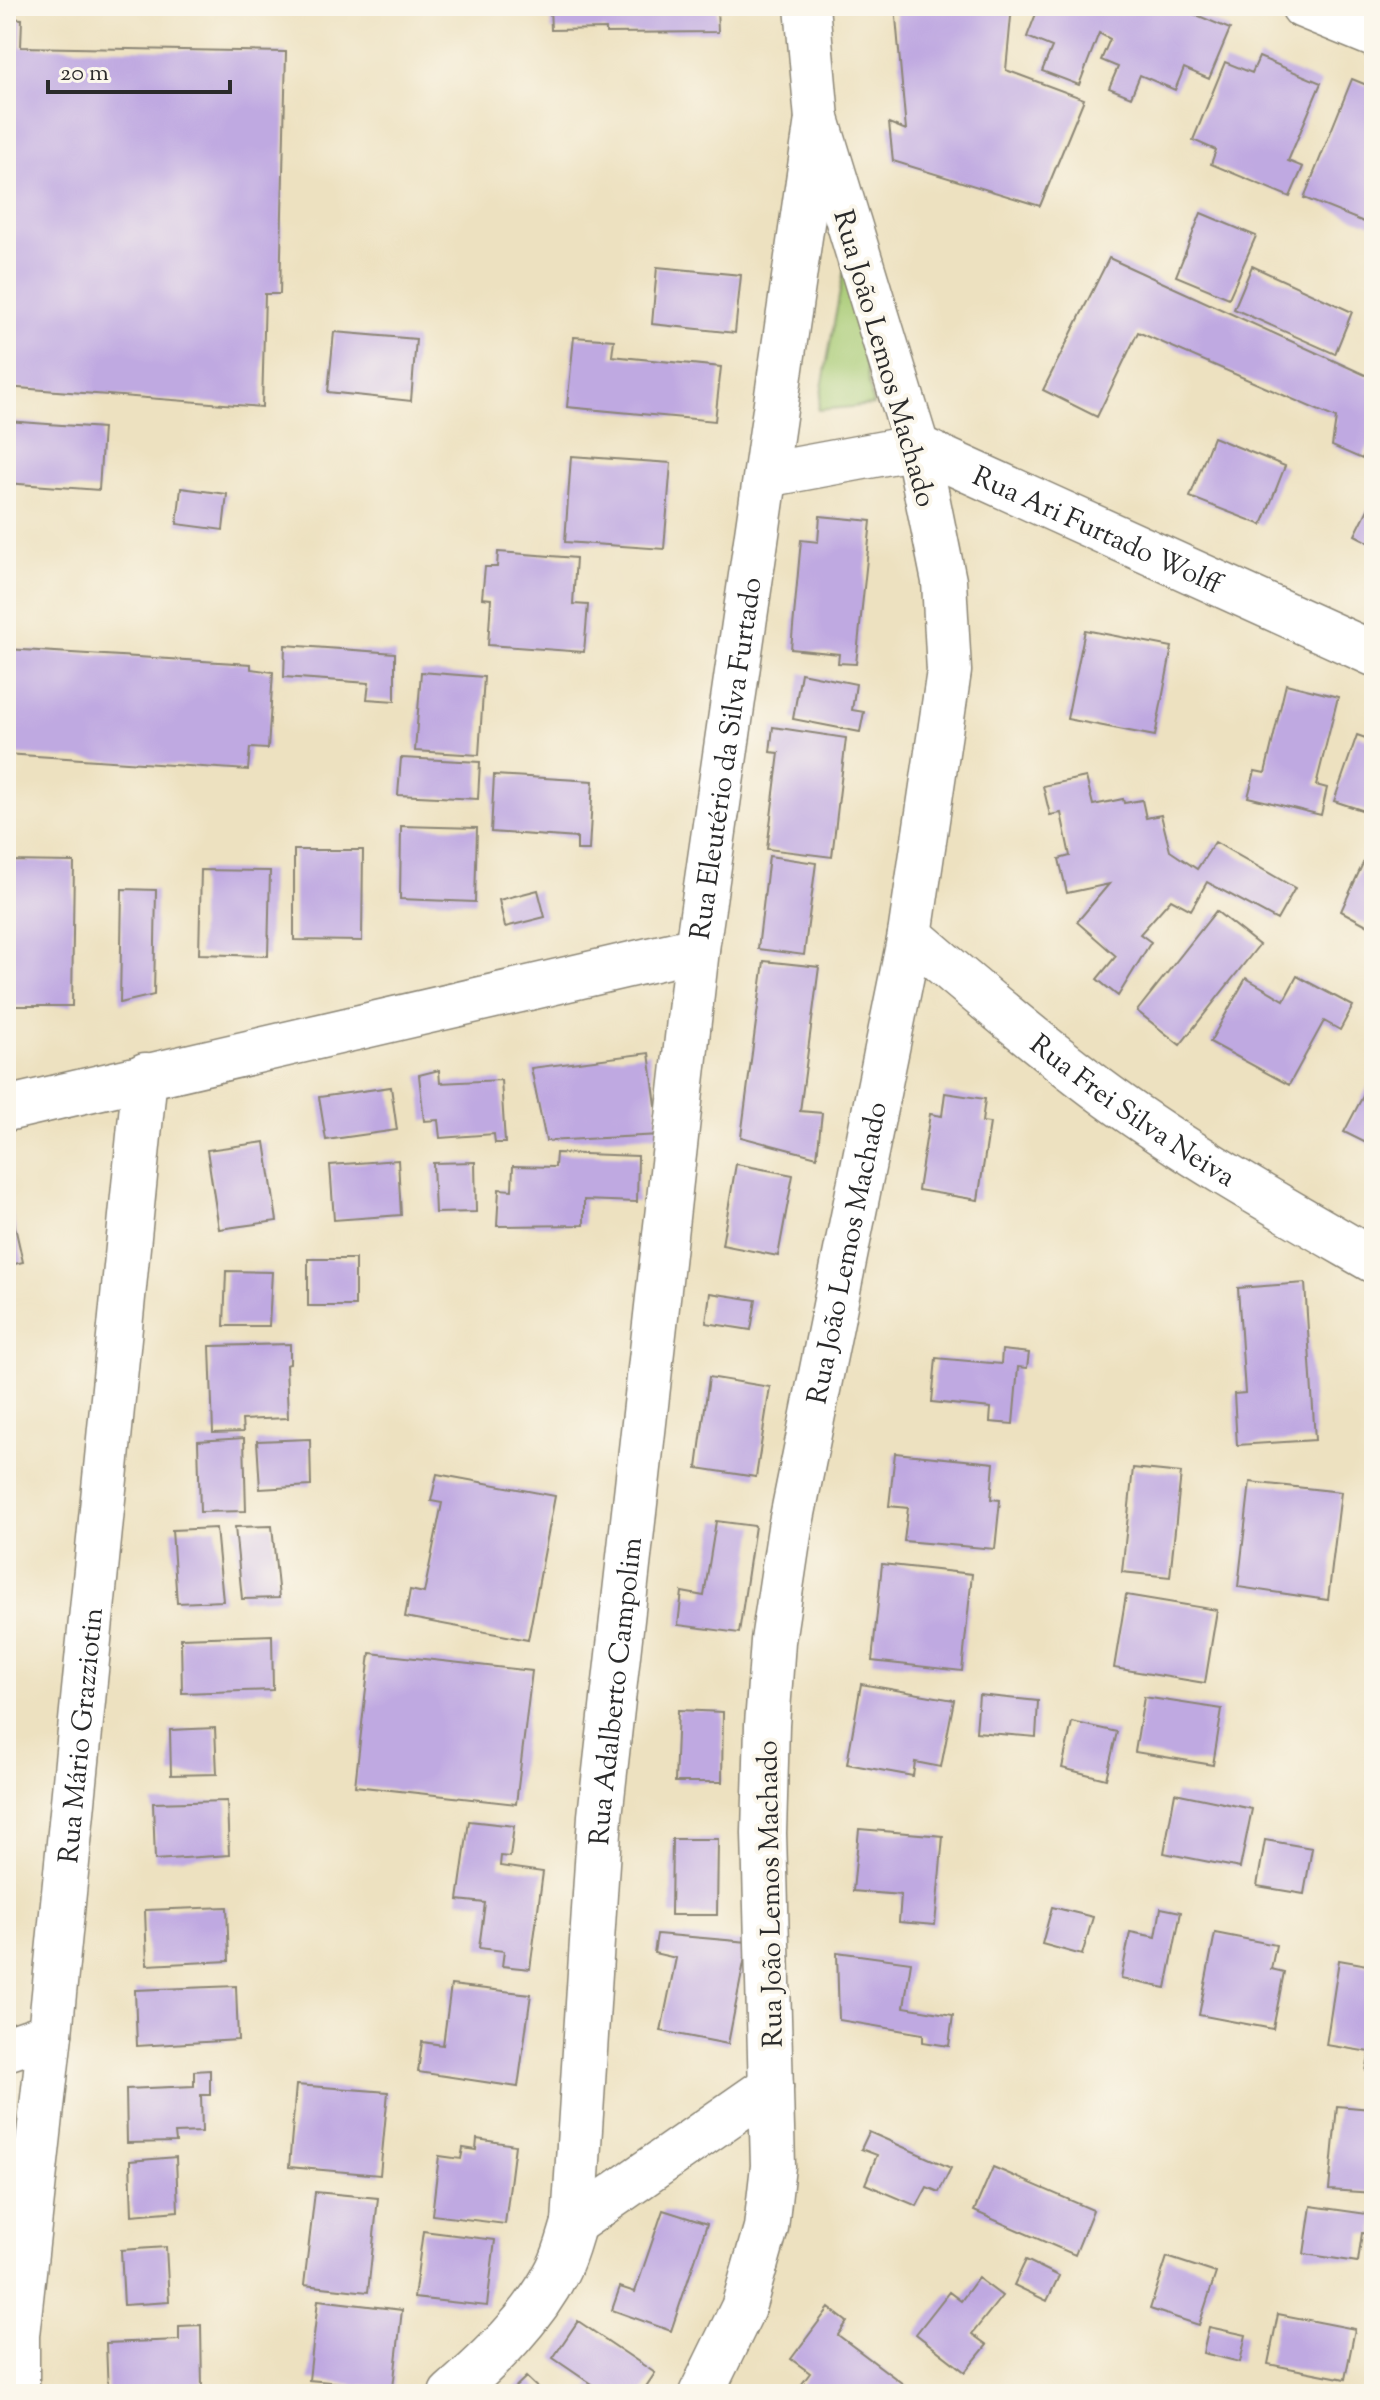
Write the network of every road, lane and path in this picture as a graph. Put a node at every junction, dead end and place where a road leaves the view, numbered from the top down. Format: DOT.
graph roads {
  1 [pos="807,6"];
  2 [pos="1303,6"];
  3 [pos="1374,35"];
  4 [pos="817,119"];
  5 [pos="917,447"];
  6 [pos="766,475"];
  7 [pos="1374,654"];
  8 [pos="910,935"];
  9 [pos="697,949"];
  10 [pos="145,1075"];
  11 [pos="6,1109"];
  12 [pos="1374,1261"];
  13 [pos="50,2034"];
  14 [pos="6,2049"];
  15 [pos="771,2086"];
  16 [pos="574,2223"];
  17 [pos="17,2394"];
  18 [pos="451,2394"];
  19 [pos="701,2394"];
  1 -- 4 [label="street, Rua Eleutério da Silva Furtado"];
  2 -- 3 [label="street"];
  4 -- 5 [label="street, Rua João Lemos Machado"];
  4 -- 6 [label="street, Rua Eleutério da Silva Furtado"];
  5 -- 6 [label="street"];
  5 -- 7 [label="street, Rua Ari Furtado Wolff"];
  5 -- 8 [label="street, Rua João Lemos Machado"];
  6 -- 9 [label="street, Rua Eleutério da Silva Furtado"];
  8 -- 12 [label="street, Rua Frei Silva Neiva"];
  8 -- 15 [label="street, Rua João Lemos Machado"];
  9 -- 10 [label="street, Rua Eleutério da Silva Furtado"];
  9 -- 16 [label="street, Rua Adalberto Campolim"];
  10 -- 11 [label="street, Rua Eleutério da Silva Furtado"];
  10 -- 13 [label="street, Rua Mário Grazziotin"];
  13 -- 14 [label="street"];
  13 -- 17 [label="street, Rua Mário Grazziotin"];
  15 -- 16 [label="street"];
  15 -- 19 [label="street, Rua João Lemos Machado"];
  16 -- 18 [label="street, Rua Adalberto Campolim"];
}
